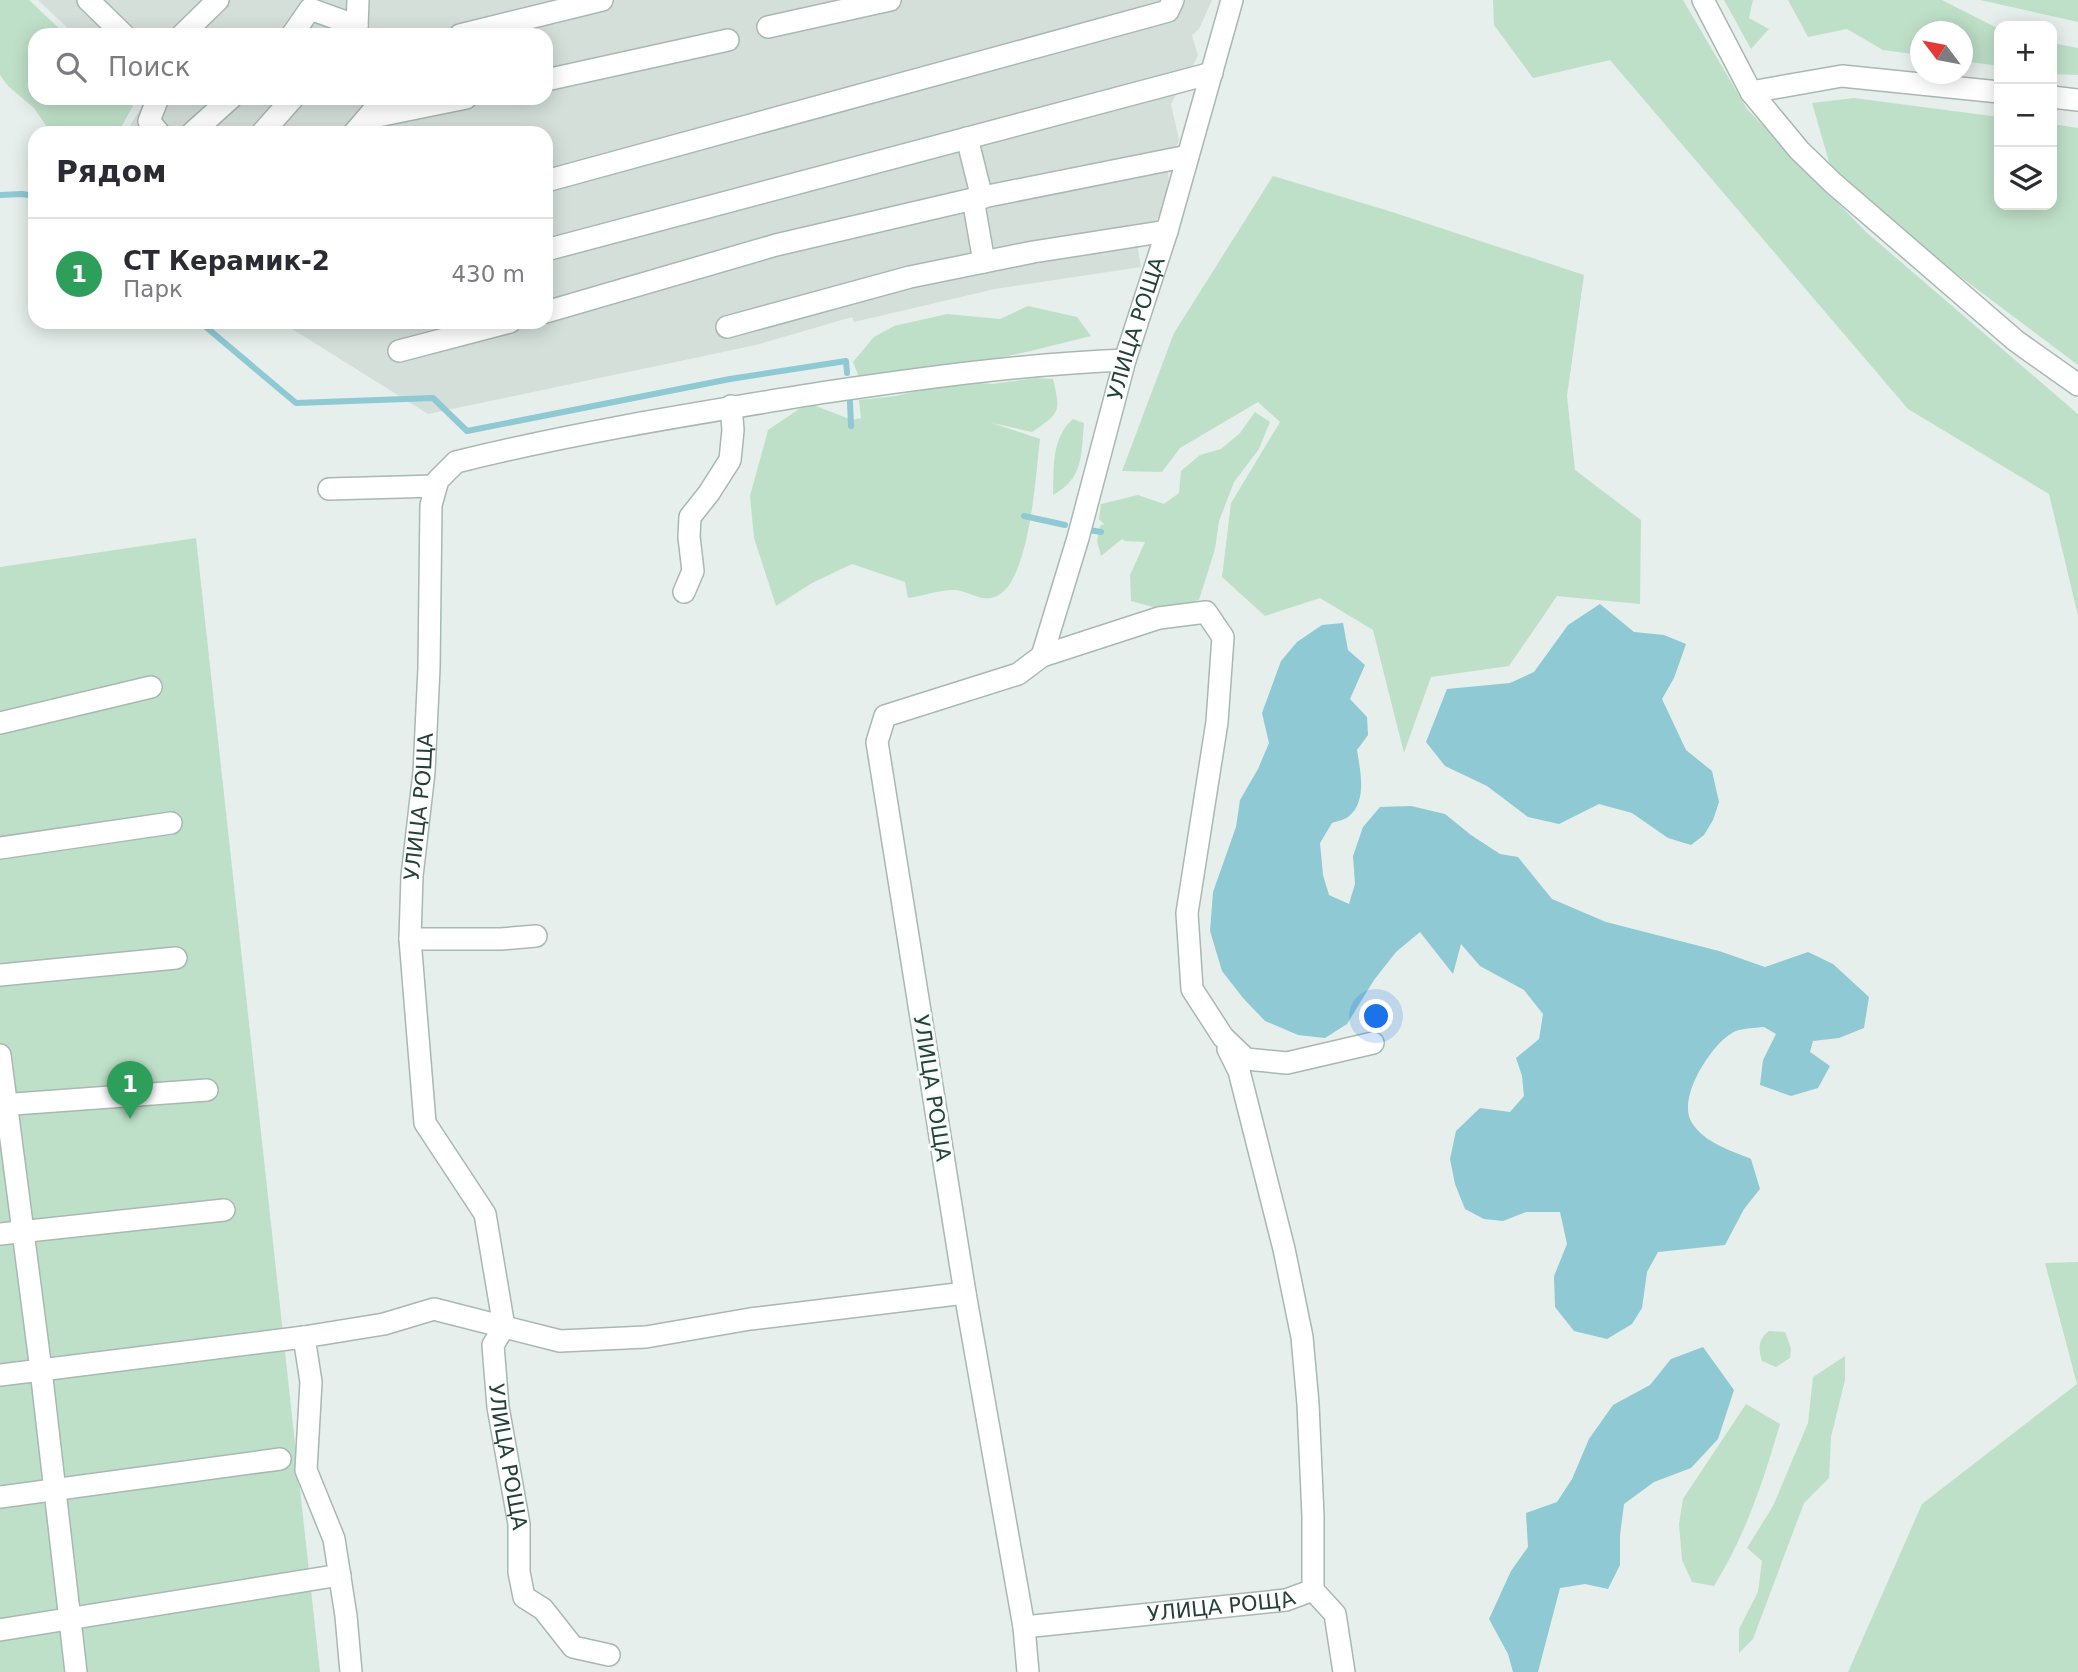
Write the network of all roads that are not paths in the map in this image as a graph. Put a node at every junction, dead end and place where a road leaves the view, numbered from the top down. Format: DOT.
graph roads {
  1 [pos="88,0"];
  2 [pos="218,0"];
  3 [pos="358,0"];
  4 [pos="602,0"];
  5 [pos="890,0"];
  6 [pos="1173,0"];
  7 [pos="1232,0"];
  8 [pos="1703,0"];
  9 [pos="768,27"];
  10 [pos="117,28"];
  11 [pos="189,28"];
  12 [pos="297,28"];
  13 [pos="349,28"];
  14 [pos="353,28"];
  15 [pos="488,28"];
  16 [pos="728,40"];
  17 [pos="1212,73"];
  18 [pos="553,78"];
  19 [pos="1994,91"];
  20 [pos="1751,92"];
  21 [pos="2057,98"];
  22 [pos="2078,100"];
  23 [pos="155,105"];
  24 [pos="224,105"];
  25 [pos="287,105"];
  26 [pos="378,105"];
  27 [pos="439,105"];
  28 [pos="361,125"];
  29 [pos="153,126"];
  30 [pos="204,126"];
  31 [pos="268,126"];
  32 [pos="967,138"];
  33 [pos="1188,156"];
  34 [pos="553,179"];
  35 [pos="977,199"];
  36 [pos="1167,231"];
  37 [pos="553,248"];
  38 [pos="984,262"];
  39 [pos="553,310"];
  40 [pos="727,327"];
  41 [pos="483,329"];
  42 [pos="400,351"];
  43 [pos="1125,360"];
  44 [pos="2078,385"];
  45 [pos="731,406"];
  46 [pos="436,486"];
  47 [pos="329,489"];
  48 [pos="684,592"];
  49 [pos="1042,656"];
  50 [pos="151,687"];
  51 [pos="0,723"];
  52 [pos="171,823"];
  53 [pos="0,848"];
  54 [pos="536,936"];
  55 [pos="410,939"];
  56 [pos="176,958"];
  57 [pos="0,975"];
  58 [pos="1223,1037"];
  59 [pos="1373,1043"];
  60 [pos="0,1055"];
  61 [pos="207,1090"];
  62 [pos="3,1105"];
  63 [pos="224,1210"];
  64 [pos="23,1231"];
  65 [pos="0,1234"];
  66 [pos="965,1293"];
  67 [pos="504,1327"];
  68 [pos="304,1337"];
  69 [pos="41,1370"];
  70 [pos="0,1375"];
  71 [pos="280,1459"];
  72 [pos="55,1490"];
  73 [pos="0,1497"];
  74 [pos="340,1575"];
  75 [pos="1313,1590"];
  76 [pos="70,1620"];
  77 [pos="1024,1627"];
  78 [pos="0,1630"];
  79 [pos="609,1655"];
  80 [pos="76,1672"];
  81 [pos="351,1672"];
  82 [pos="1028,1672"];
  83 [pos="1344,1672"];
  1 -- 10 [label="street"];
  2 -- 11 [label="street"];
  3 -- 14 [label="street"];
  4 -- 15 [label="street"];
  5 -- 9 [label="street"];
  6 -- 34 [label="street"];
  7 -- 17 [label="street, УЛИЦА РОЩА"];
  8 -- 20 [label="street"];
  12 -- 13 [label="street"];
  16 -- 18 [label="street"];
  17 -- 32 [label="street"];
  17 -- 33 [label="street, УЛИЦА РОЩА"];
  19 -- 20 [label="street"];
  20 -- 44 [label="street"];
  21 -- 22 [label="street"];
  23 -- 29 [label="street"];
  24 -- 30 [label="street"];
  25 -- 31 [label="street"];
  26 -- 28 [label="street"];
  27 -- 28 [label="street"];
  32 -- 35 [label="street"];
  32 -- 37 [label="street"];
  33 -- 35 [label="street"];
  33 -- 36 [label="street, УЛИЦА РОЩА"];
  35 -- 38 [label="street"];
  35 -- 39 [label="street"];
  36 -- 38 [label="street"];
  36 -- 43 [label="street, УЛИЦА РОЩА"];
  38 -- 40 [label="street"];
  41 -- 42 [label="street"];
  43 -- 45 [label="street"];
  43 -- 49 [label="street, УЛИЦА РОЩА"];
  45 -- 46 [label="street"];
  45 -- 48 [label="street"];
  46 -- 47 [label="street"];
  46 -- 55 [label="street, УЛИЦА РОЩА"];
  49 -- 58 [label="street, УЛИЦА РОЩА"];
  49 -- 66 [label="street, УЛИЦА РОЩА"];
  50 -- 51 [label="street"];
  52 -- 53 [label="street"];
  54 -- 55 [label="street"];
  55 -- 67 [label="street, УЛИЦА РОЩА"];
  56 -- 57 [label="street"];
  58 -- 59 [label="street, УЛИЦА РОЩА"];
  58 -- 75 [label="street, УЛИЦА РОЩА"];
  60 -- 62 [label="street"];
  61 -- 62 [label="street"];
  62 -- 64 [label="street"];
  63 -- 64 [label="street"];
  64 -- 65 [label="street"];
  64 -- 69 [label="street"];
  66 -- 67 [label="street"];
  66 -- 77 [label="street, УЛИЦА РОЩА"];
  67 -- 68 [label="street"];
  67 -- 79 [label="street, УЛИЦА РОЩА"];
  68 -- 69 [label="street"];
  68 -- 74 [label="street"];
  69 -- 70 [label="street"];
  69 -- 72 [label="street"];
  71 -- 72 [label="street"];
  72 -- 73 [label="street"];
  72 -- 76 [label="street"];
  74 -- 76 [label="street"];
  74 -- 81 [label="street"];
  75 -- 77 [label="street, УЛИЦА РОЩА"];
  75 -- 83 [label="street"];
  76 -- 78 [label="street"];
  76 -- 80 [label="street"];
  77 -- 82 [label="street, УЛИЦА РОЩА"];
}
